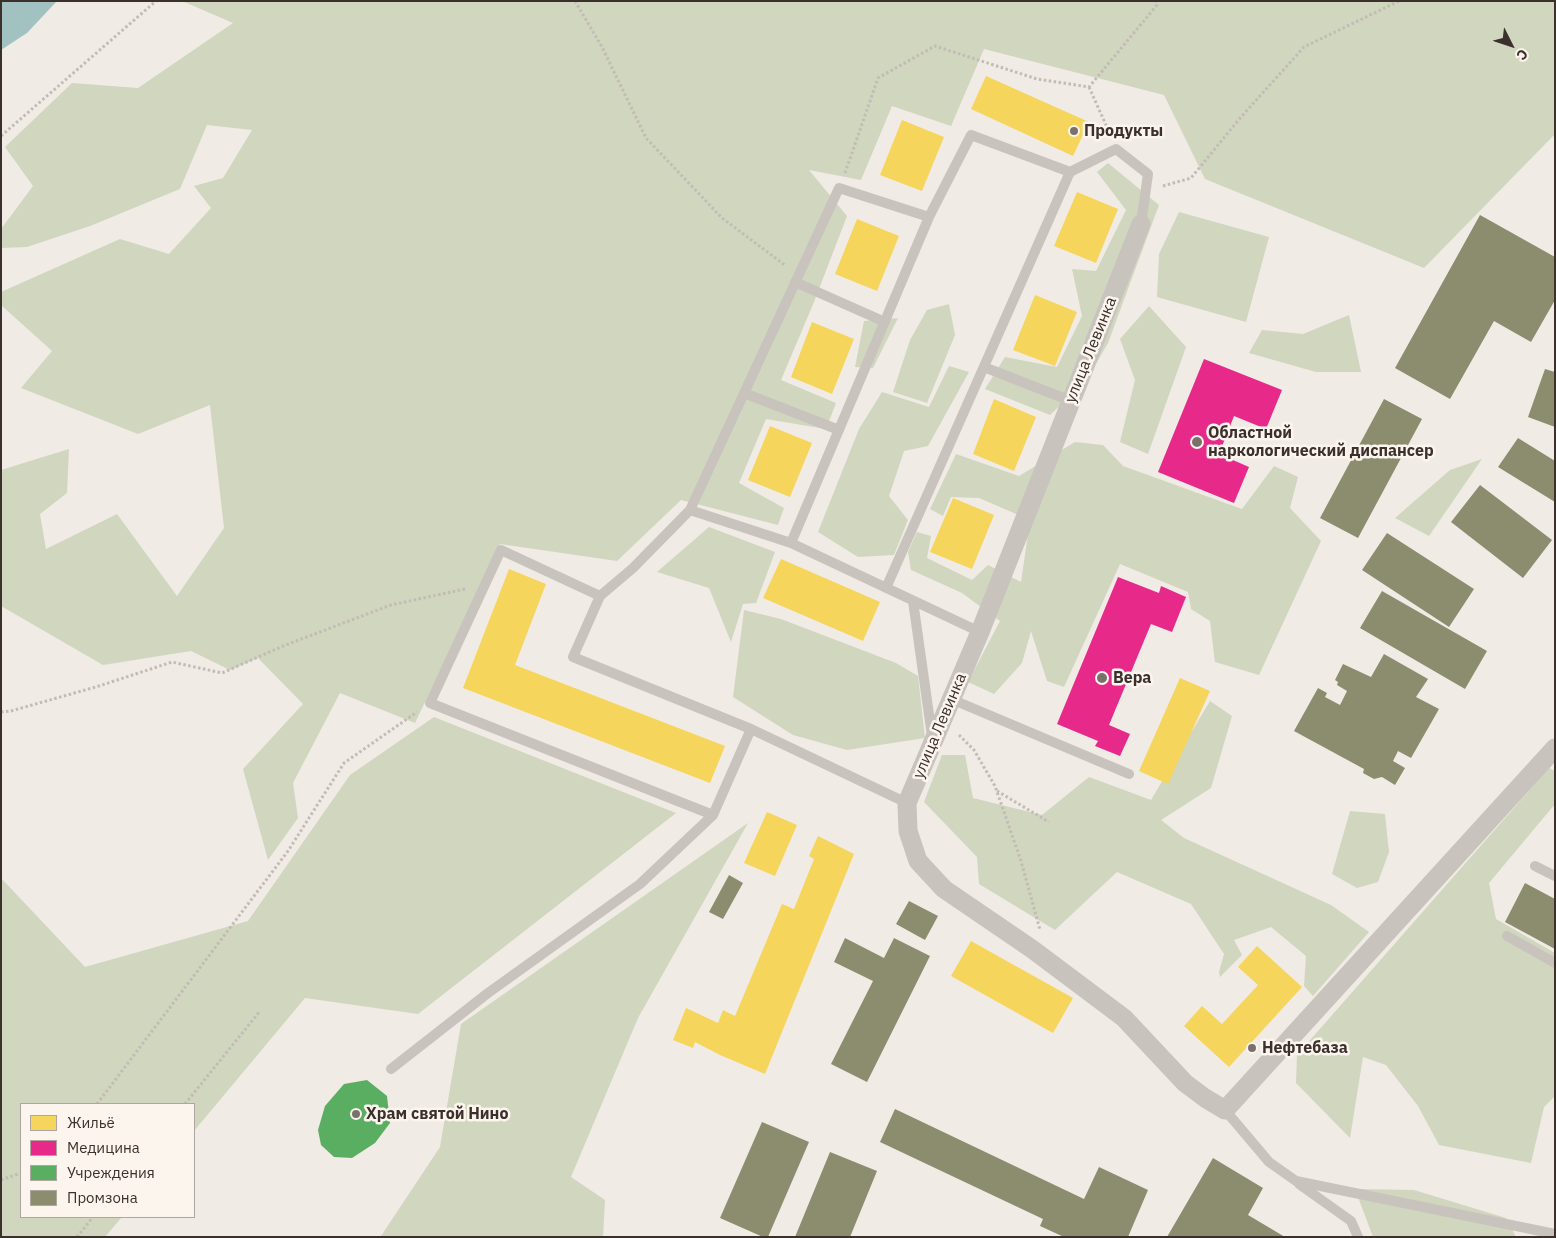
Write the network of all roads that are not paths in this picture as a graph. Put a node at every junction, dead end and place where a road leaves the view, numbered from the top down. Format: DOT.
graph roads {
  1 [pos="1070,172"];
  2 [pos="929,218"];
  3 [pos="1141,224"];
  4 [pos="797,279"];
  5 [pos="885,322"];
  6 [pos="984,367"];
  7 [pos="744,393"];
  8 [pos="1071,401"];
  9 [pos="839,430"];
  10 [pos="690,510"];
  11 [pos="791,543"];
  12 [pos="886,588"];
  13 [pos="600,596"];
  14 [pos="913,601"];
  15 [pos="980,632"];
  16 [pos="951,699"];
  17 [pos="750,729"];
  18 [pos="933,741"];
  19 [pos="1555,748"];
  20 [pos="1129,774"];
  21 [pos="907,803"];
  22 [pos="713,815"];
  23 [pos="1535,866"];
  24 [pos="1555,876"];
  25 [pos="1507,936"];
  26 [pos="1555,963"];
  27 [pos="391,1069"];
  28 [pos="1225,1110"];
  29 [pos="1296,1181"];
  30 [pos="1555,1234"];
  31 [pos="1358,1237"];
  1 -- 2 [label="lane"];
  1 -- 3 [label="lane"];
  1 -- 6 [label="lane"];
  2 -- 4 [label="lane"];
  2 -- 5 [label="lane"];
  3 -- 8 [label="street, улица Левинка"];
  4 -- 5 [label="lane"];
  4 -- 7 [label="lane"];
  5 -- 9 [label="lane"];
  6 -- 8 [label="lane"];
  6 -- 12 [label="lane"];
  7 -- 9 [label="lane"];
  7 -- 10 [label="lane"];
  8 -- 15 [label="street, улица Левинка"];
  9 -- 11 [label="lane"];
  10 -- 11 [label="lane"];
  10 -- 13 [label="lane"];
  11 -- 12 [label="lane"];
  12 -- 14 [label="lane"];
  13 -- 17 [label="lane"];
  13 -- 22 [label="lane"];
  14 -- 15 [label="lane"];
  14 -- 18 [label="lane"];
  15 -- 16 [label="street, улица Левинка"];
  16 -- 18 [label="street, улица Левинка"];
  16 -- 20 [label="lane"];
  17 -- 21 [label="lane"];
  17 -- 22 [label="lane"];
  18 -- 21 [label="street, улица Левинка"];
  19 -- 28 [label="street"];
  21 -- 28 [label="street, улица Левинка"];
  22 -- 27 [label="lane"];
  23 -- 24 [label="lane"];
  25 -- 26 [label="lane"];
  28 -- 29 [label="lane"];
  29 -- 30 [label="lane"];
  29 -- 31 [label="lane"];
}
